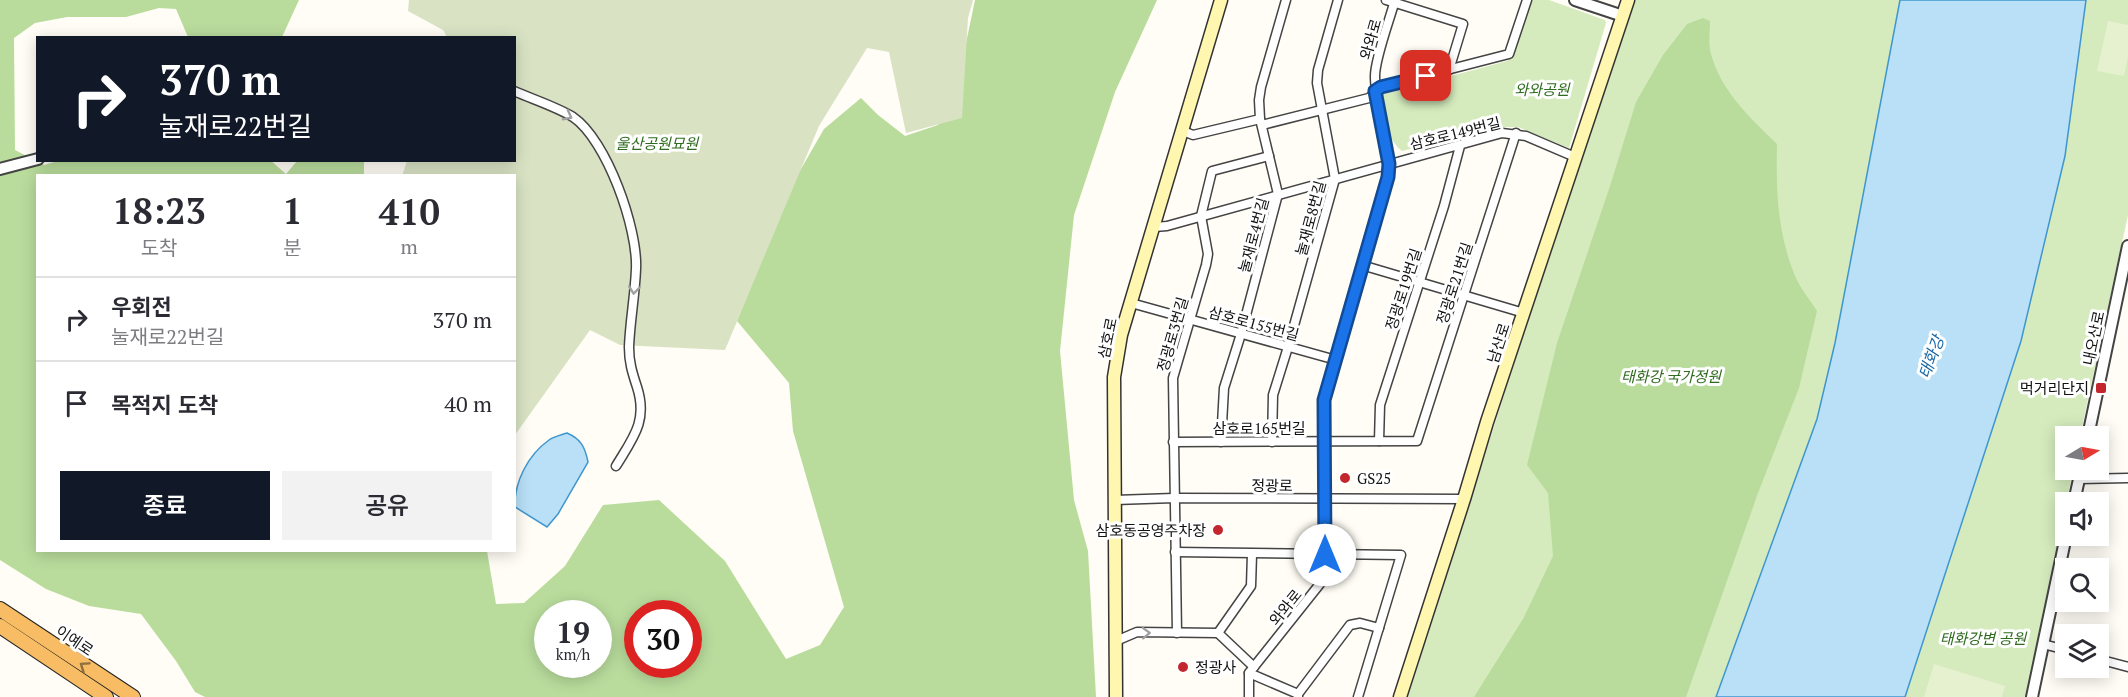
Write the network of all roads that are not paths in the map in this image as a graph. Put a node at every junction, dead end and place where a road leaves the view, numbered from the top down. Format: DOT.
graph roads {
  1 [pos="1221,0"];
  2 [pos="1286,0"];
  3 [pos="1338,0"];
  4 [pos="1527,0"];
  5 [pos="1575,0"];
  6 [pos="1628,0"];
  7 [pos="1392,1"];
  8 [pos="1623,16"];
  9 [pos="1449,70"];
  10 [pos="1375,91"];
  11 [pos="516,92"];
  12 [pos="1322,109"];
  13 [pos="1261,122"];
  14 [pos="1183,131"];
  15 [pos="1516,134"];
  16 [pos="1460,146"];
  17 [pos="1269,156"];
  18 [pos="1575,157"];
  19 [pos="36,160"];
  20 [pos="1389,164"];
  21 [pos="0,169"];
  22 [pos="1335,179"];
  23 [pos="1278,194"];
  24 [pos="1201,216"];
  25 [pos="1154,227"];
  26 [pos="2128,246"];
  27 [pos="1365,266"];
  28 [pos="1419,282"];
  29 [pos="1464,296"];
  30 [pos="1131,303"];
  31 [pos="1524,313"];
  32 [pos="1191,320"];
  33 [pos="1241,334"];
  34 [pos="1288,347"];
  35 [pos="1336,360"];
  36 [pos="2090,426"];
  37 [pos="1379,441"];
  38 [pos="1417,441"];
  39 [pos="1173,442"];
  40 [pos="1221,442"];
  41 [pos="1272,442"];
  42 [pos="1324,442"];
  43 [pos="616,466"];
  44 [pos="2109,476"];
  45 [pos="2128,478"];
  46 [pos="1174,498"];
  47 [pos="1325,499"];
  48 [pos="1464,499"];
  49 [pos="1115,500"];
  50 [pos="2064,546"];
  51 [pos="1175,552"];
  52 [pos="1252,554"];
  53 [pos="1325,555"];
  54 [pos="0,609"];
  55 [pos="0,626"];
  56 [pos="1379,628"];
  57 [pos="1178,633"];
  58 [pos="1218,633"];
  59 [pos="1116,641"];
  60 [pos="2043,644"];
  61 [pos="2055,647"];
  62 [pos="2109,662"];
  63 [pos="2128,667"];
  64 [pos="1252,670"];
  65 [pos="1298,696"];
  66 [pos="106,697"];
  67 [pos="133,697"];
  68 [pos="1116,697"];
  69 [pos="1250,697"];
  70 [pos="1358,697"];
  71 [pos="1400,697"];
  72 [pos="2032,697"];
  1 -- 14 [label="main road, 삼호로"];
  2 -- 13 [label="street, 눌재로4번길"];
  3 -- 12 [label="street, 눌재로8번길"];
  4 -- 9 [label="street"];
  5 -- 8 [label="street"];
  6 -- 8 [label="main road, 남산로"];
  7 -- 9 [label="street"];
  7 -- 10 [label="street, 와와로"];
  8 -- 18 [label="main road, 남산로"];
  9 -- 10 [label="street"];
  10 -- 12 [label="street"];
  10 -- 20 [label="street, 와와로"];
  11 -- 43 [label="street, one-way"];
  12 -- 13 [label="street"];
  12 -- 22 [label="street, 눌재로8번길"];
  13 -- 14 [label="street"];
  13 -- 17 [label="street, 눌재로4번길"];
  14 -- 25 [label="main road, 삼호로"];
  15 -- 16 [label="street, 삼호로149번길"];
  15 -- 18 [label="street, 삼호로149번길"];
  15 -- 29 [label="street, 정광로21번길"];
  16 -- 20 [label="street, 삼호로149번길"];
  16 -- 28 [label="street, 정광로19번길"];
  17 -- 23 [label="street, 눌재로4번길"];
  17 -- 24 [label="street"];
  18 -- 31 [label="main road, 남산로"];
  19 -- 21 [label="street"];
  20 -- 22 [label="street, 삼호로149번길"];
  20 -- 27 [label="street, 와와로"];
  22 -- 23 [label="street, 삼호로149번길"];
  22 -- 34 [label="street, 눌재로8번길"];
  23 -- 24 [label="street, 삼호로149번길"];
  23 -- 33 [label="street, 눌재로4번길"];
  24 -- 25 [label="street, 삼호로149번길"];
  24 -- 32 [label="street, 정광로3번길"];
  25 -- 30 [label="main road, 삼호로"];
  26 -- 36 [label="street, 내오산로"];
  27 -- 28 [label="street"];
  27 -- 35 [label="street, 와와로"];
  28 -- 29 [label="street"];
  28 -- 37 [label="street, 정광로19번길"];
  29 -- 31 [label="street"];
  29 -- 38 [label="street, 정광로21번길"];
  30 -- 32 [label="street, 삼호로155번길"];
  30 -- 49 [label="main road, 삼호로"];
  31 -- 48 [label="main road, 남산로"];
  32 -- 33 [label="street, 삼호로155번길"];
  32 -- 39 [label="street, 정광로3번길"];
  33 -- 34 [label="street, 삼호로155번길"];
  33 -- 40 [label="street, 눌재로4번길"];
  34 -- 35 [label="street, 삼호로155번길"];
  34 -- 41 [label="street, 눌재로8번길"];
  35 -- 42 [label="street, 와와로"];
  37 -- 38 [label="street, 삼호로165번길"];
  37 -- 42 [label="street, 삼호로165번길"];
  39 -- 40 [label="street, 삼호로165번길"];
  39 -- 46 [label="street, 정광로3번길"];
  40 -- 41 [label="street, 삼호로165번길"];
  41 -- 42 [label="street, 삼호로165번길"];
  42 -- 47 [label="street, 와와로"];
  44 -- 45 [label="street"];
  46 -- 47 [label="street, 정광로"];
  46 -- 49 [label="street, 정광로"];
  46 -- 51 [label="street, 정광로3번길"];
  47 -- 48 [label="street, 정광로"];
  47 -- 53 [label="street, 와와로"];
  48 -- 71 [label="main road, 남산로"];
  49 -- 59 [label="main road, 삼호로"];
  50 -- 60 [label="street"];
  51 -- 52 [label="street"];
  51 -- 57 [label="street, 정광로3번길"];
  52 -- 53 [label="street"];
  52 -- 58 [label="street"];
  53 -- 56 [label="street"];
  53 -- 64 [label="street, 와와로"];
  67 -- 54 [label="highway, 이예로, one-way"];
  55 -- 66 [label="highway, 이예로"];
  56 -- 65 [label="street"];
  56 -- 70 [label="street"];
  57 -- 58 [label="street"];
  59 -- 57 [label="street, one-way"];
  58 -- 64 [label="street"];
  59 -- 68 [label="main road, 삼호로"];
  60 -- 61 [label="street"];
  60 -- 72 [label="street"];
  62 -- 63 [label="street"];
  64 -- 65 [label="street"];
  64 -- 69 [label="street"];
}
